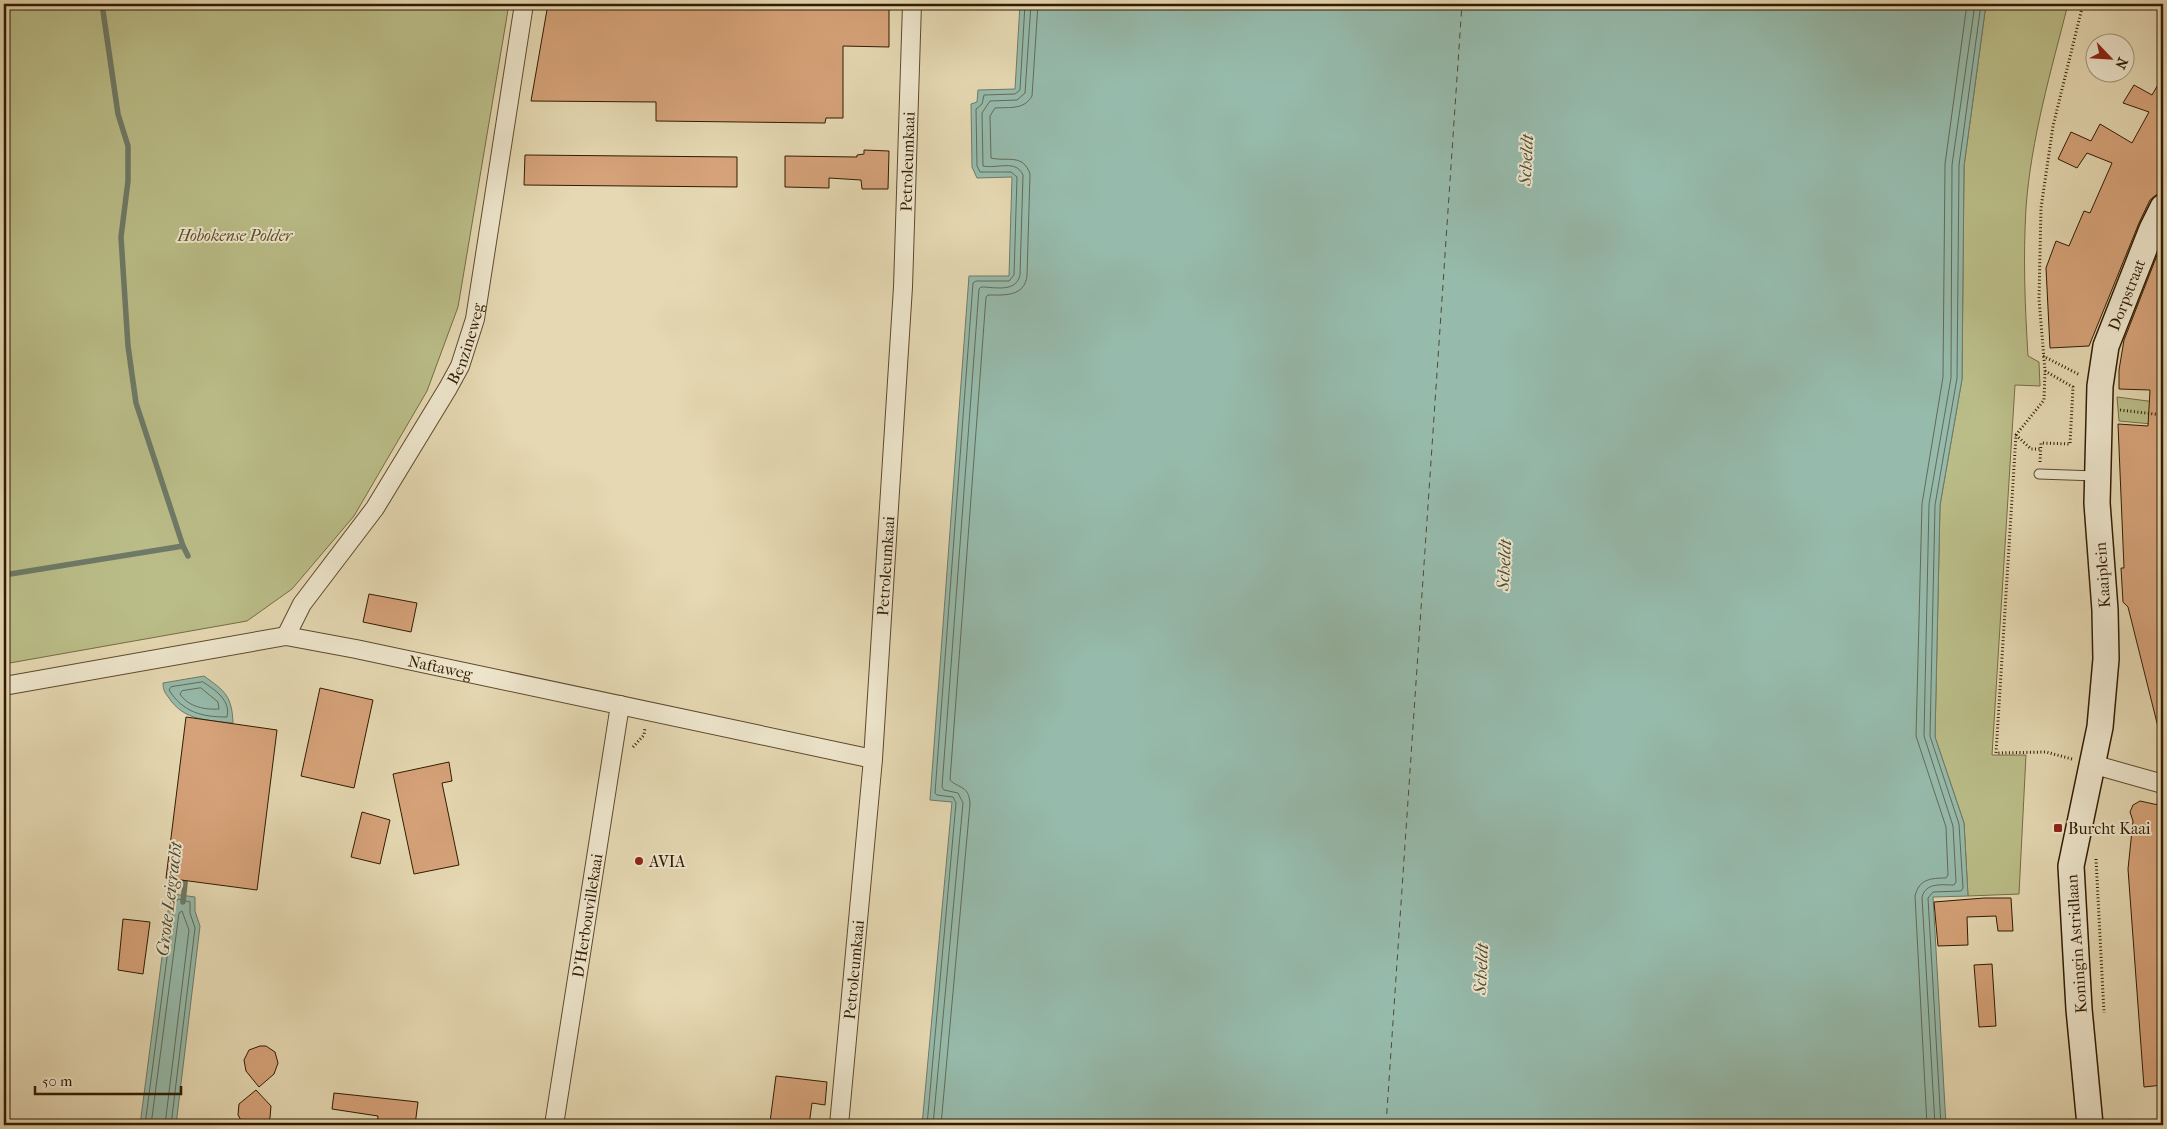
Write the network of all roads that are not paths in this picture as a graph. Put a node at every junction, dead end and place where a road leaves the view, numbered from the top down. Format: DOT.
graph roads {
  1 [pos="524,4"];
  2 [pos="912,4"];
  3 [pos="2163,207"];
  4 [pos="2100,397"];
  5 [pos="2039,474"];
  6 [pos="2096,476"];
  7 [pos="286,636"];
  8 [pos="4,686"];
  9 [pos="620,704"];
  10 [pos="874,760"];
  11 [pos="2092,764"];
  12 [pos="2163,784"];
  13 [pos="554,1125"];
  14 [pos="839,1125"];
  15 [pos="2090,1125"];
  1 -- 7 [label="street, Benzineweg"];
  2 -- 10 [label="street, Petroleumkaai"];
  3 -- 4 [label="street, Dorpstraat"];
  4 -- 6 [label="street, Kaaiplein"];
  5 -- 6 [label="lane"];
  6 -- 11 [label="street, Kaaiplein"];
  7 -- 8 [label="street, Naftaweg"];
  7 -- 9 [label="street, Naftaweg"];
  9 -- 10 [label="street, Naftaweg"];
  9 -- 13 [label="street, D'Herbouvillekaai"];
  10 -- 14 [label="street, Petroleumkaai"];
  11 -- 12 [label="street"];
  11 -- 15 [label="street, Koningin Astridlaan"];
}
